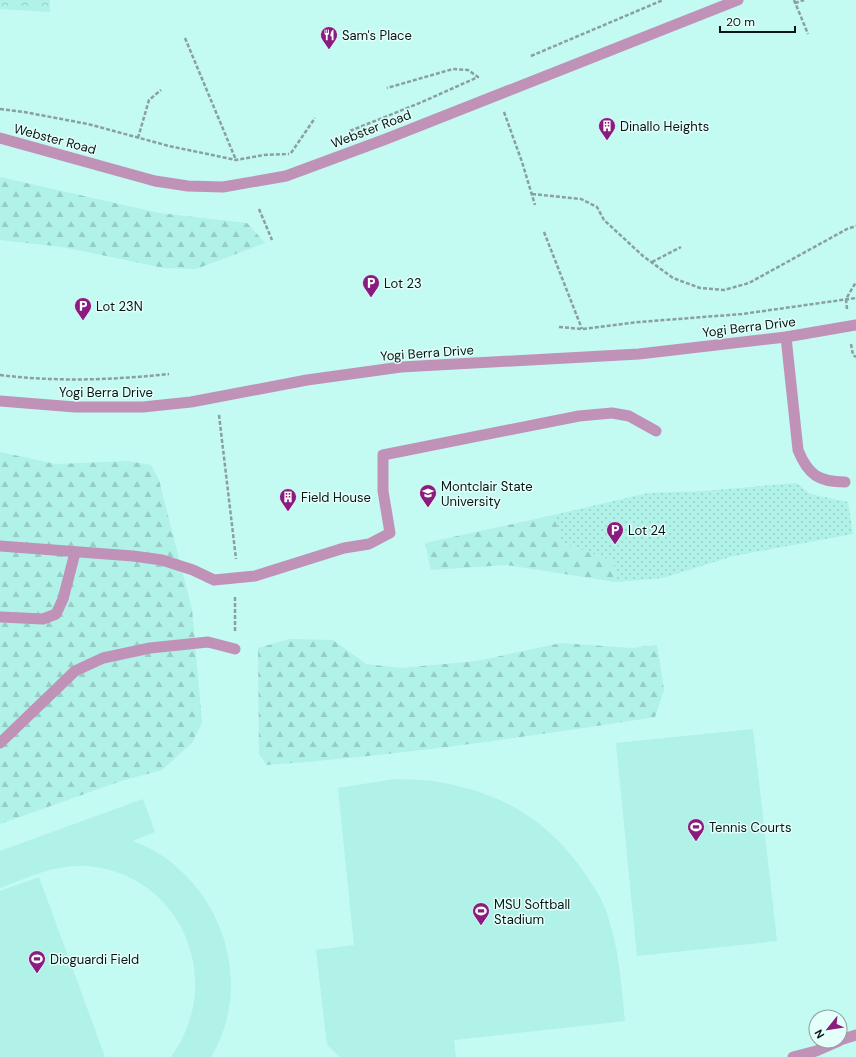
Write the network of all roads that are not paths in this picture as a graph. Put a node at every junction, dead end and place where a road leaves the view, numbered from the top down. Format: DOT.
graph roads {
  1 [pos="738,0"];
  2 [pos="0,138"];
  3 [pos="856,325"];
  4 [pos="786,337"];
  5 [pos="0,401"];
  6 [pos="656,431"];
  7 [pos="845,482"];
  8 [pos="0,546"];
  9 [pos="75,553"];
  10 [pos="0,617"];
  11 [pos="235,649"];
  12 [pos="0,743"];
  13 [pos="821,1049"];
  14 [pos="793,1057"];
  1 -- 2 [label="street, Webster Road"];
  3 -- 4 [label="street, Yogi Berra Drive"];
  4 -- 5 [label="street, Yogi Berra Drive"];
  4 -- 7 [label="street"];
  6 -- 9 [label="street"];
  8 -- 9 [label="street"];
  9 -- 10 [label="street"];
  11 -- 12 [label="street"];
  13 -- 14 [label="street"];
}
